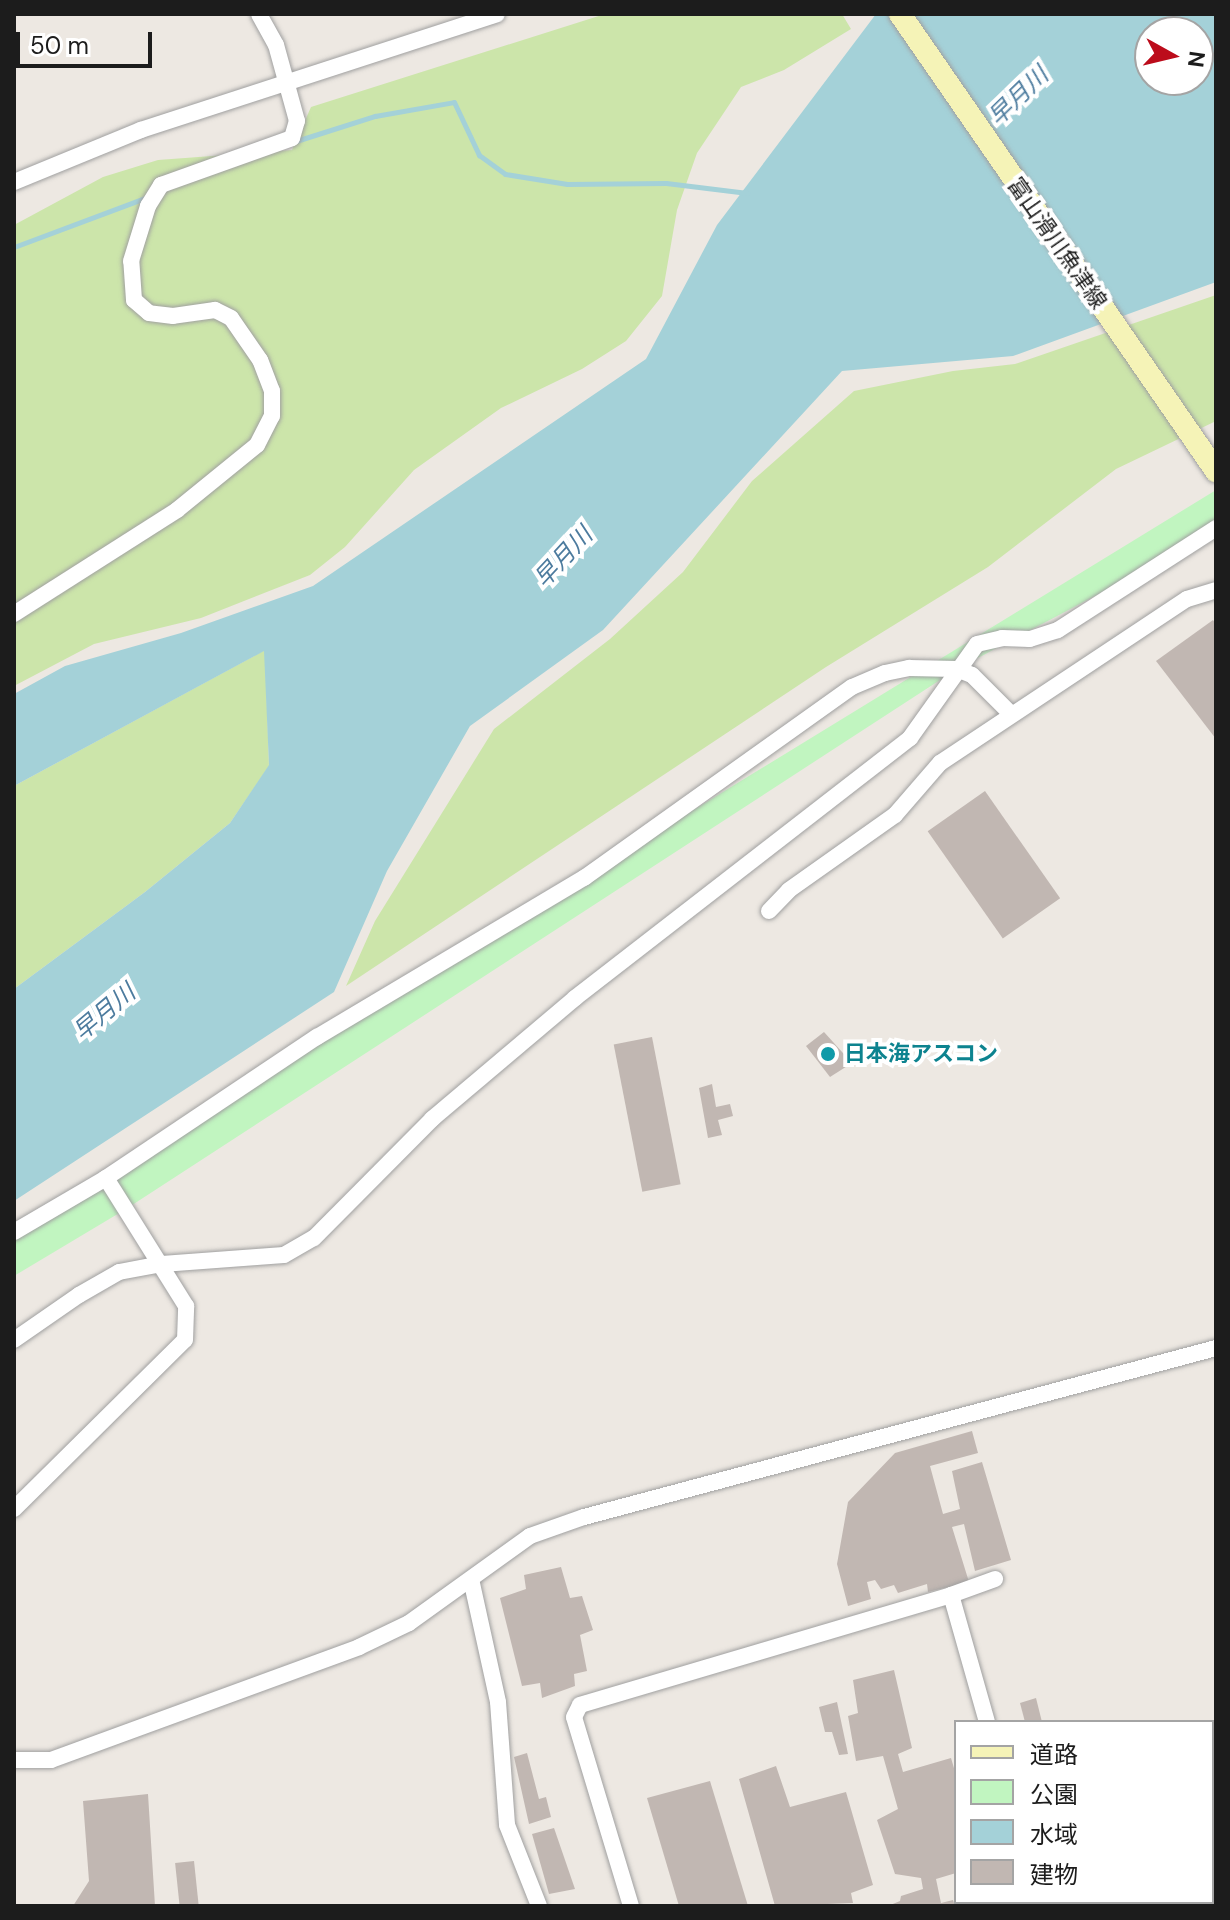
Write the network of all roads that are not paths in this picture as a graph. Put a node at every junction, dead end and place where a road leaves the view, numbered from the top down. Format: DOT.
graph roads {
  1 [pos="259,14"];
  2 [pos="497,14"];
  3 [pos="900,14"];
  4 [pos="286,80"];
  5 [pos="14,182"];
  6 [pos="1216,471"];
  7 [pos="1216,528"];
  8 [pos="1216,590"];
  9 [pos="14,614"];
  10 [pos="957,669"];
  11 [pos="1010,713"];
  12 [pos="769,911"];
  13 [pos="106,1178"];
  14 [pos="14,1232"];
  15 [pos="162,1264"];
  16 [pos="14,1340"];
  17 [pos="1216,1348"];
  18 [pos="14,1509"];
  19 [pos="471,1579"];
  20 [pos="995,1579"];
  21 [pos="951,1595"];
  22 [pos="986,1720"];
  23 [pos="14,1760"];
  24 [pos="539,1906"];
  25 [pos="631,1906"];
  1 -- 4 [label="street"];
  2 -- 4 [label="street"];
  3 -- 6 [label="main road, 富山滑川魚津線"];
  4 -- 5 [label="street"];
  4 -- 9 [label="street"];
  7 -- 10 [label="street"];
  8 -- 11 [label="street"];
  10 -- 11 [label="street"];
  10 -- 13 [label="street"];
  10 -- 15 [label="street"];
  11 -- 12 [label="street"];
  13 -- 14 [label="street"];
  13 -- 15 [label="street"];
  15 -- 16 [label="street"];
  15 -- 18 [label="street"];
  17 -- 19 [label="street"];
  19 -- 23 [label="street"];
  19 -- 24 [label="street"];
  20 -- 21 [label="street"];
  21 -- 22 [label="street"];
  21 -- 25 [label="street"];
}
